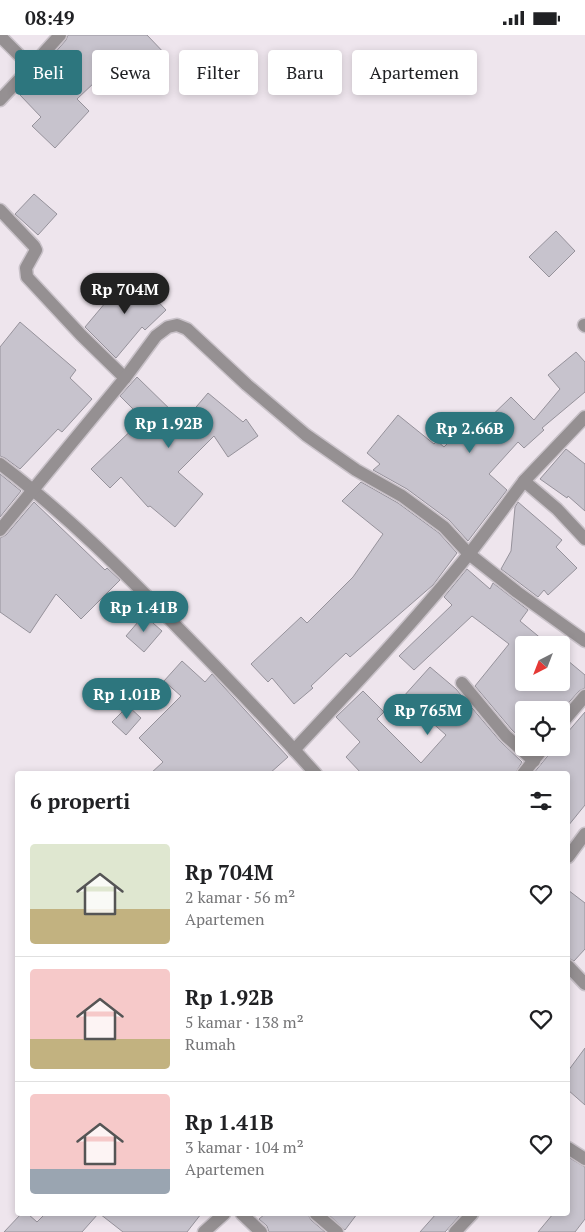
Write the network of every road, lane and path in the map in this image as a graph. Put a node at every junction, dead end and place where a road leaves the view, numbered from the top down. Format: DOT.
graph roads {
  1 [pos="60,35"];
  2 [pos="0,36"];
  3 [pos="46,50"];
  4 [pos="15,51"];
  5 [pos="15,84"];
  6 [pos="0,100"];
  7 [pos="0,210"];
  8 [pos="125,378"];
  9 [pos="585,417"];
  10 [pos="0,464"];
  11 [pos="524,481"];
  12 [pos="33,490"];
  13 [pos="0,529"];
  14 [pos="585,539"];
  15 [pos="468,554"];
  16 [pos="585,641"];
  17 [pos="462,683"];
  18 [pos="585,696"];
  19 [pos="570,714"];
  20 [pos="294,750"];
  21 [pos="538,756"];
  22 [pos="534,761"];
  23 [pos="313,771"];
  24 [pos="526,771"];
  25 [pos="585,833"];
  26 [pos="570,854"];
  27 [pos="570,968"];
  28 [pos="585,984"];
  29 [pos="570,1149"];
  30 [pos="585,1159"];
  31 [pos="222,1216"];
  32 [pos="244,1216"];
  33 [pos="318,1216"];
  34 [pos="470,1216"];
  35 [pos="204,1232"];
  36 [pos="261,1232"];
  37 [pos="337,1232"];
  38 [pos="456,1232"];
  1 -- 3 [label="street"];
  2 -- 4 [label="street"];
  5 -- 6 [label="street"];
  7 -- 8 [label="street"];
  8 -- 12 [label="street"];
  8 -- 15 [label="street"];
  9 -- 11 [label="street"];
  10 -- 12 [label="street"];
  11 -- 14 [label="street"];
  11 -- 15 [label="street"];
  12 -- 13 [label="street"];
  12 -- 20 [label="street"];
  15 -- 16 [label="street"];
  15 -- 20 [label="street"];
  17 -- 22 [label="street"];
  18 -- 19 [label="street"];
  20 -- 23 [label="street"];
  21 -- 22 [label="street"];
  22 -- 24 [label="street"];
  25 -- 26 [label="street"];
  27 -- 28 [label="street"];
  29 -- 30 [label="street"];
  31 -- 35 [label="street"];
  32 -- 36 [label="street"];
  33 -- 37 [label="street"];
  34 -- 38 [label="street"];
}
